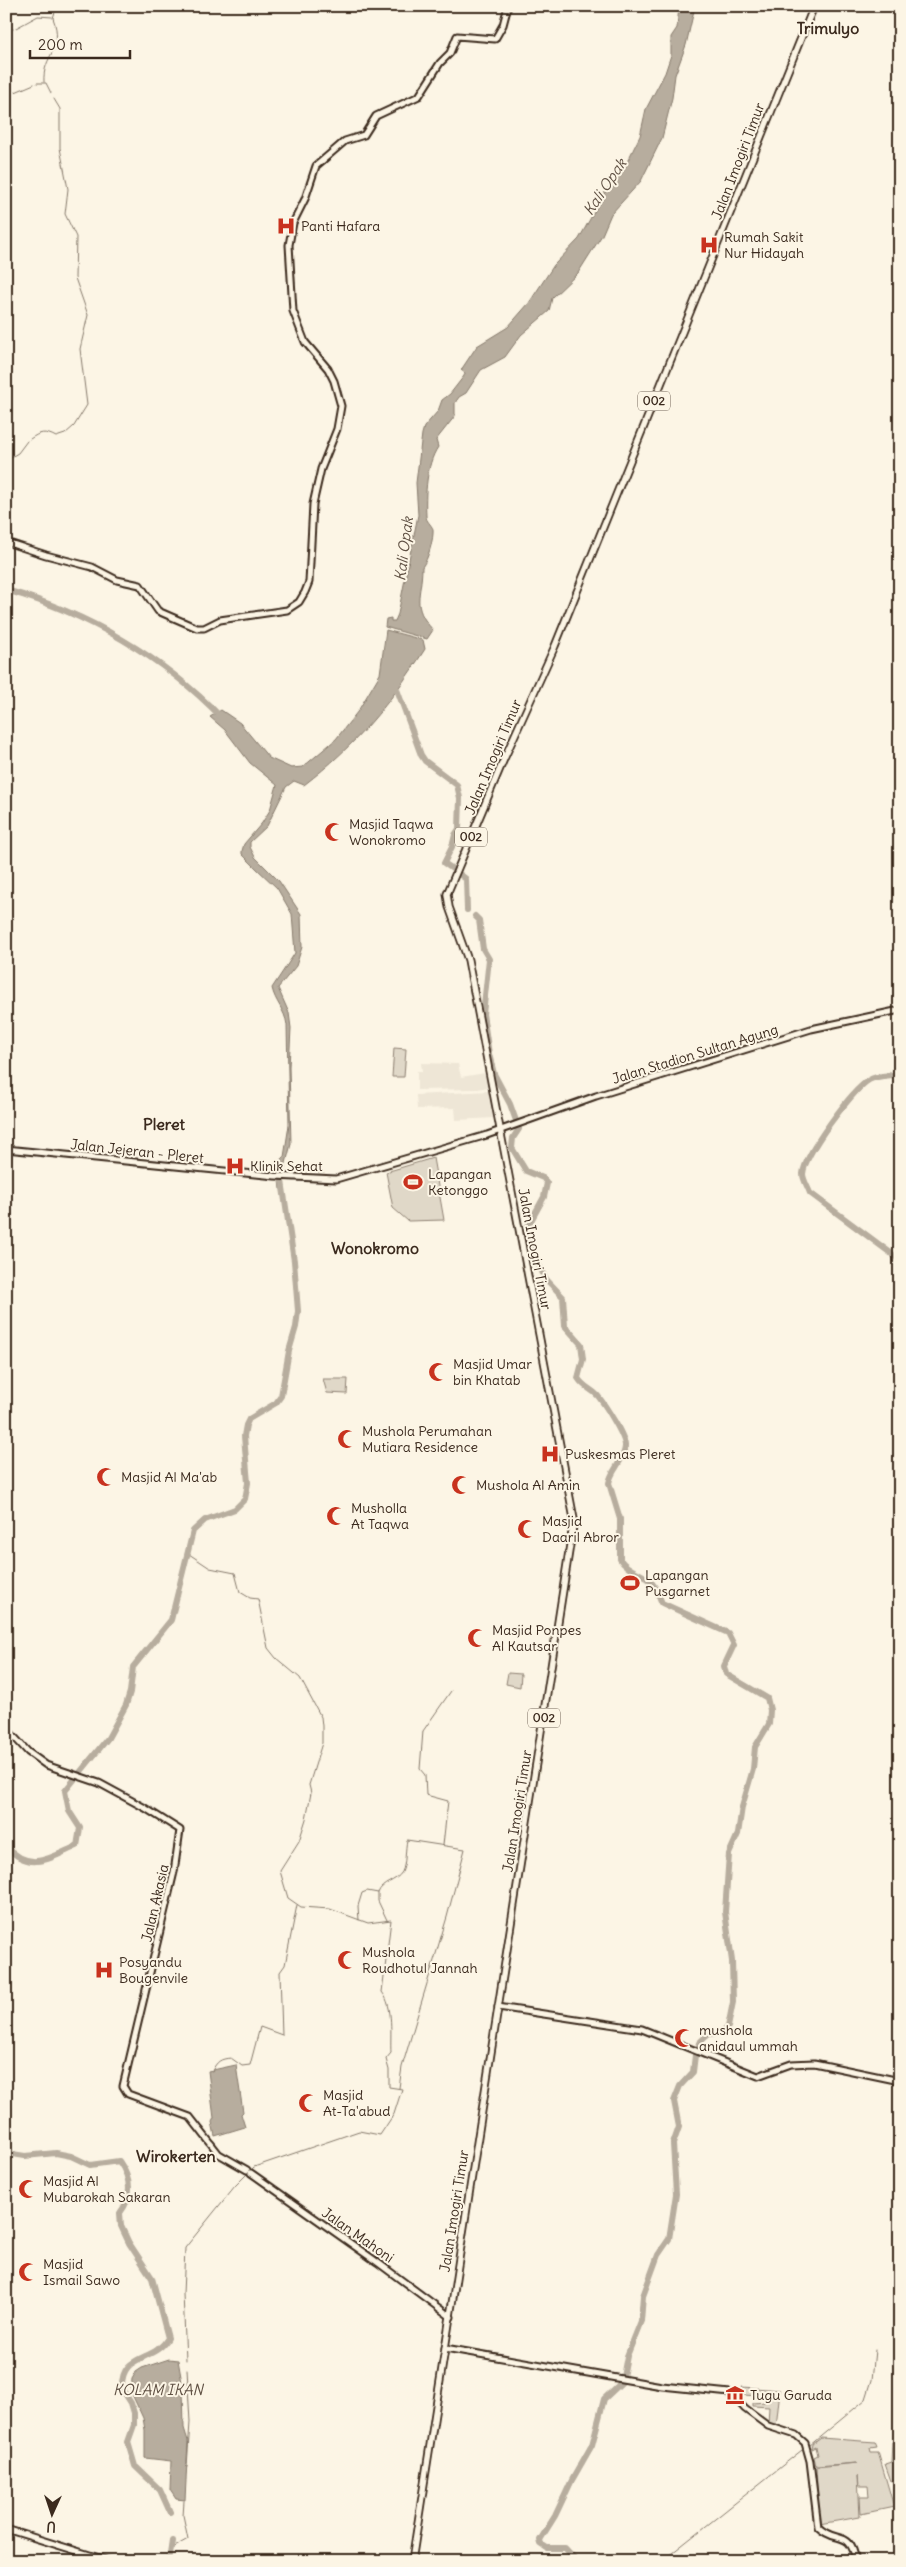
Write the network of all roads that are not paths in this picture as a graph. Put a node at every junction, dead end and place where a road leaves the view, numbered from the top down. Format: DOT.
graph roads {
  1 [pos="508,6"];
  2 [pos="814,6"];
  3 [pos="6,542"];
  4 [pos="900,1010"];
  5 [pos="499,1130"];
  6 [pos="6,1148"];
  7 [pos="6,1728"];
  8 [pos="498,2006"];
  9 [pos="900,2081"];
  10 [pos="126,2093"];
  11 [pos="451,2317"];
  12 [pos="445,2348"];
  13 [pos="6,2529"];
  14 [pos="109,2561"];
  15 [pos="412,2561"];
  16 [pos="856,2561"];
  1 -- 3 [label="street"];
  2 -- 5 [label="main road, Jalan Imogiri Timur / 002"];
  4 -- 5 [label="street, Jalan Stadion Sultan Agung"];
  5 -- 6 [label="street, Jalan Jejeran - Pleret"];
  5 -- 8 [label="main road, Jalan Imogiri Timur / 002"];
  7 -- 10 [label="street, Jalan Akasia"];
  8 -- 9 [label="street"];
  8 -- 11 [label="main road, Jalan Imogiri Timur / 002"];
  10 -- 11 [label="street, Jalan Mahoni"];
  11 -- 12 [label="main road, Jalan Imogiri Timur / 002"];
  12 -- 15 [label="main road, Jalan Imogiri Timur / 002"];
  12 -- 16 [label="street"];
  13 -- 14 [label="street"];
}
